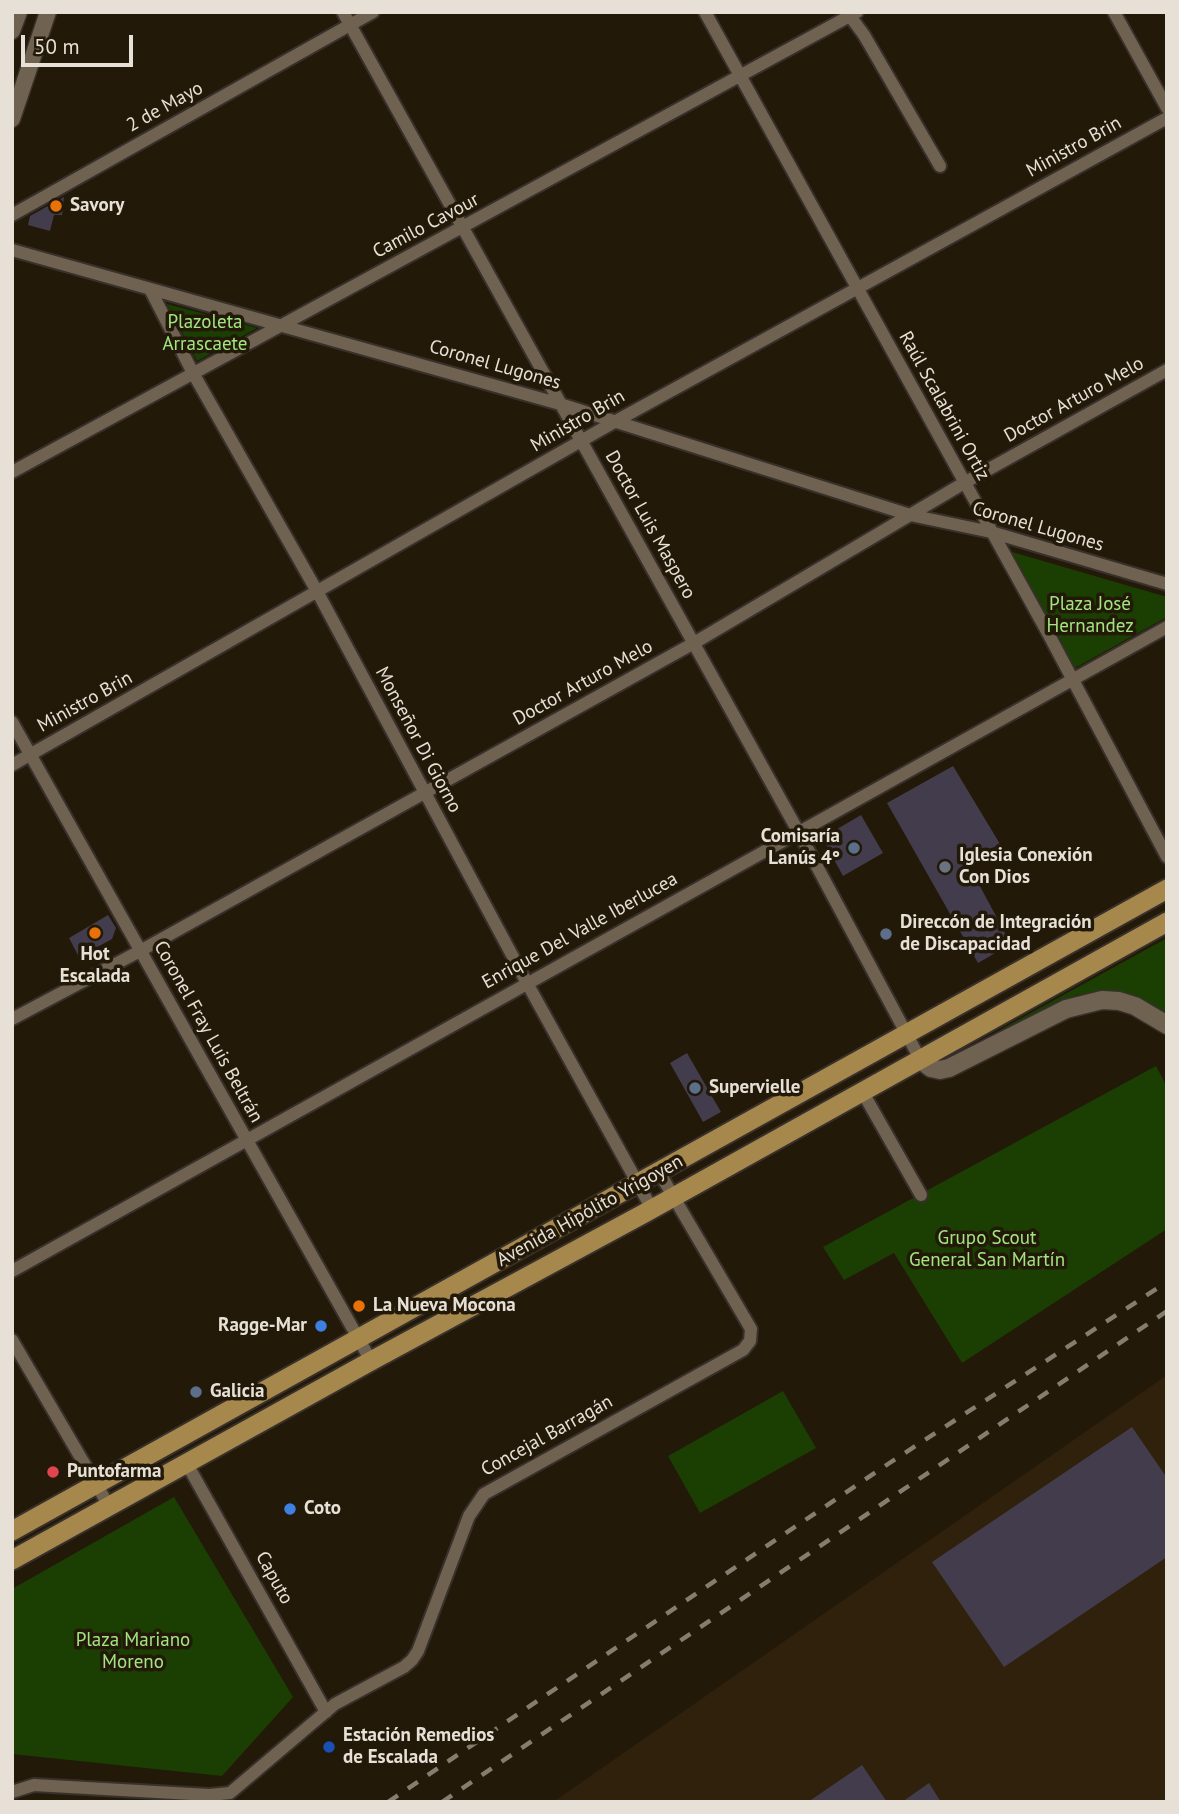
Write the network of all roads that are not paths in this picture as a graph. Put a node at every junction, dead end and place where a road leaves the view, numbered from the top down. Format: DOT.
graph roads {
  1 [pos="19,12"];
  2 [pos="48,12"];
  3 [pos="344,12"];
  4 [pos="373,12"];
  5 [pos="705,12"];
  6 [pos="1114,12"];
  7 [pos="851,13"];
  8 [pos="350,25"];
  9 [pos="12,31"];
  10 [pos="741,76"];
  11 [pos="1167,108"];
  12 [pos="1167,118"];
  13 [pos="12,119"];
  14 [pos="940,166"];
  15 [pos="12,215"];
  16 [pos="463,228"];
  17 [pos="12,250"];
  18 [pos="857,288"];
  19 [pos="150,289"];
  20 [pos="281,325"];
  21 [pos="1167,370"];
  22 [pos="193,373"];
  23 [pos="560,404"];
  24 [pos="616,421"];
  25 [pos="581,440"];
  26 [pos="12,472"];
  27 [pos="964,483"];
  28 [pos="910,515"];
  29 [pos="991,532"];
  30 [pos="1167,584"];
  31 [pos="318,593"];
  32 [pos="1167,627"];
  33 [pos="694,643"];
  34 [pos="1073,680"];
  35 [pos="12,722"];
  36 [pos="31,755"];
  37 [pos="12,765"];
  38 [pos="425,793"];
  39 [pos="798,831"];
  40 [pos="1167,857"];
  41 [pos="1167,889"];
  42 [pos="1167,922"];
  43 [pos="140,951"];
  44 [pos="527,983"];
  45 [pos="12,1018"];
  46 [pos="1167,1025"];
  47 [pos="905,1034"];
  48 [pos="920,1059"];
  49 [pos="862,1091"];
  50 [pos="246,1141"];
  51 [pos="659,1172"];
  52 [pos="638,1184"];
  53 [pos="921,1195"];
  54 [pos="672,1197"];
  55 [pos="652,1209"];
  56 [pos="12,1271"];
  57 [pos="358,1338"];
  58 [pos="12,1340"];
  59 [pos="371,1361"];
  60 [pos="187,1464"];
  61 [pos="96,1484"];
  62 [pos="109,1506"];
  63 [pos="12,1531"];
  64 [pos="12,1560"];
  65 [pos="327,1712"];
  66 [pos="12,1792"];
  1 -- 9 [label="street"];
  2 -- 13 [label="street"];
  3 -- 8 [label="street, Doctor Luis Maspero"];
  4 -- 8 [label="street, 2 de Mayo"];
  5 -- 10 [label="street, Raúl Scalabrini Ortiz"];
  6 -- 11 [label="street"];
  7 -- 10 [label="street, Camilo Cavour"];
  7 -- 14 [label="street"];
  8 -- 15 [label="street, 2 de Mayo"];
  8 -- 16 [label="street, Doctor Luis Maspero"];
  10 -- 16 [label="street, Camilo Cavour"];
  10 -- 18 [label="street, Raúl Scalabrini Ortiz"];
  12 -- 18 [label="street, Ministro Brin"];
  16 -- 20 [label="street, Camilo Cavour"];
  16 -- 23 [label="street, Doctor Luis Maspero"];
  17 -- 19 [label="street, Coronel Lugones"];
  18 -- 24 [label="street, Ministro Brin"];
  18 -- 27 [label="street, Raúl Scalabrini Ortiz"];
  19 -- 20 [label="street, Coronel Lugones"];
  19 -- 22 [label="street, Monseñor Di Giorno"];
  20 -- 22 [label="street, Camilo Cavour"];
  20 -- 23 [label="street, Coronel Lugones"];
  21 -- 27 [label="street, Doctor Arturo Melo"];
  22 -- 26 [label="street, Camilo Cavour"];
  22 -- 31 [label="street, Monseñor Di Giorno"];
  23 -- 24 [label="street, Coronel Lugones"];
  23 -- 25 [label="street, Doctor Luis Maspero"];
  24 -- 25 [label="street, Ministro Brin"];
  24 -- 28 [label="street, Coronel Lugones"];
  25 -- 31 [label="street, Ministro Brin"];
  25 -- 33 [label="street, Doctor Luis Maspero"];
  27 -- 28 [label="street, Doctor Arturo Melo"];
  27 -- 29 [label="street, Raúl Scalabrini Ortiz"];
  28 -- 29 [label="street, Coronel Lugones"];
  28 -- 33 [label="street, Doctor Arturo Melo"];
  29 -- 30 [label="street, Coronel Lugones"];
  29 -- 34 [label="street, Raúl Scalabrini Ortiz"];
  31 -- 36 [label="street, Ministro Brin"];
  31 -- 38 [label="street, Monseñor Di Giorno"];
  32 -- 34 [label="street, Enrique Del Valle Iberlucea"];
  33 -- 38 [label="street, Doctor Arturo Melo"];
  33 -- 39 [label="street, Doctor Luis Maspero"];
  34 -- 39 [label="street, Enrique Del Valle Iberlucea"];
  34 -- 40 [label="street, Raúl Scalabrini Ortiz"];
  35 -- 36 [label="street, Coronel Fray Luis Beltrán"];
  36 -- 37 [label="street, Ministro Brin"];
  36 -- 43 [label="street, Coronel Fray Luis Beltrán"];
  38 -- 43 [label="street, Doctor Arturo Melo"];
  38 -- 44 [label="street, Monseñor Di Giorno"];
  39 -- 44 [label="street, Enrique Del Valle Iberlucea"];
  39 -- 47 [label="street, Doctor Luis Maspero"];
  41 -- 47 [label="main road, Avenida Hipólito Yrigoyen"];
  42 -- 48 [label="main road, Avenida Hipólito Yrigoyen"];
  43 -- 45 [label="street, Doctor Arturo Melo"];
  43 -- 50 [label="street, Coronel Fray Luis Beltrán"];
  44 -- 50 [label="street, Enrique Del Valle Iberlucea"];
  44 -- 52 [label="street, Monseñor Di Giorno"];
  46 -- 48 [label="main road"];
  47 -- 48 [label="street, Doctor Luis Maspero"];
  47 -- 51 [label="main road, Avenida Hipólito Yrigoyen"];
  48 -- 49 [label="main road, Avenida Hipólito Yrigoyen"];
  49 -- 53 [label="street"];
  49 -- 54 [label="main road, Avenida Hipólito Yrigoyen"];
  50 -- 56 [label="street, Enrique Del Valle Iberlucea"];
  50 -- 57 [label="street, Coronel Fray Luis Beltrán"];
  51 -- 52 [label="main road, Avenida Hipólito Yrigoyen"];
  51 -- 54 [label="street, Concejal Barragán"];
  52 -- 55 [label="street, Monseñor Di Giorno"];
  52 -- 57 [label="main road, Avenida Hipólito Yrigoyen"];
  54 -- 55 [label="main road, Avenida Hipólito Yrigoyen"];
  54 -- 65 [label="street, Concejal Barragán"];
  55 -- 59 [label="main road, Avenida Hipólito Yrigoyen"];
  57 -- 59 [label="street, Coronel Fray Luis Beltrán"];
  57 -- 61 [label="main road, Avenida Hipólito Yrigoyen"];
  58 -- 61 [label="street"];
  59 -- 60 [label="main road, Avenida Hipólito Yrigoyen"];
  60 -- 62 [label="main road, Avenida Hipólito Yrigoyen"];
  60 -- 65 [label="street, Caputo"];
  61 -- 62 [label="street"];
  61 -- 63 [label="main road, Avenida Hipólito Yrigoyen"];
  62 -- 64 [label="main road, Avenida Hipólito Yrigoyen"];
  65 -- 66 [label="street, Concejal Barragán"];
}
